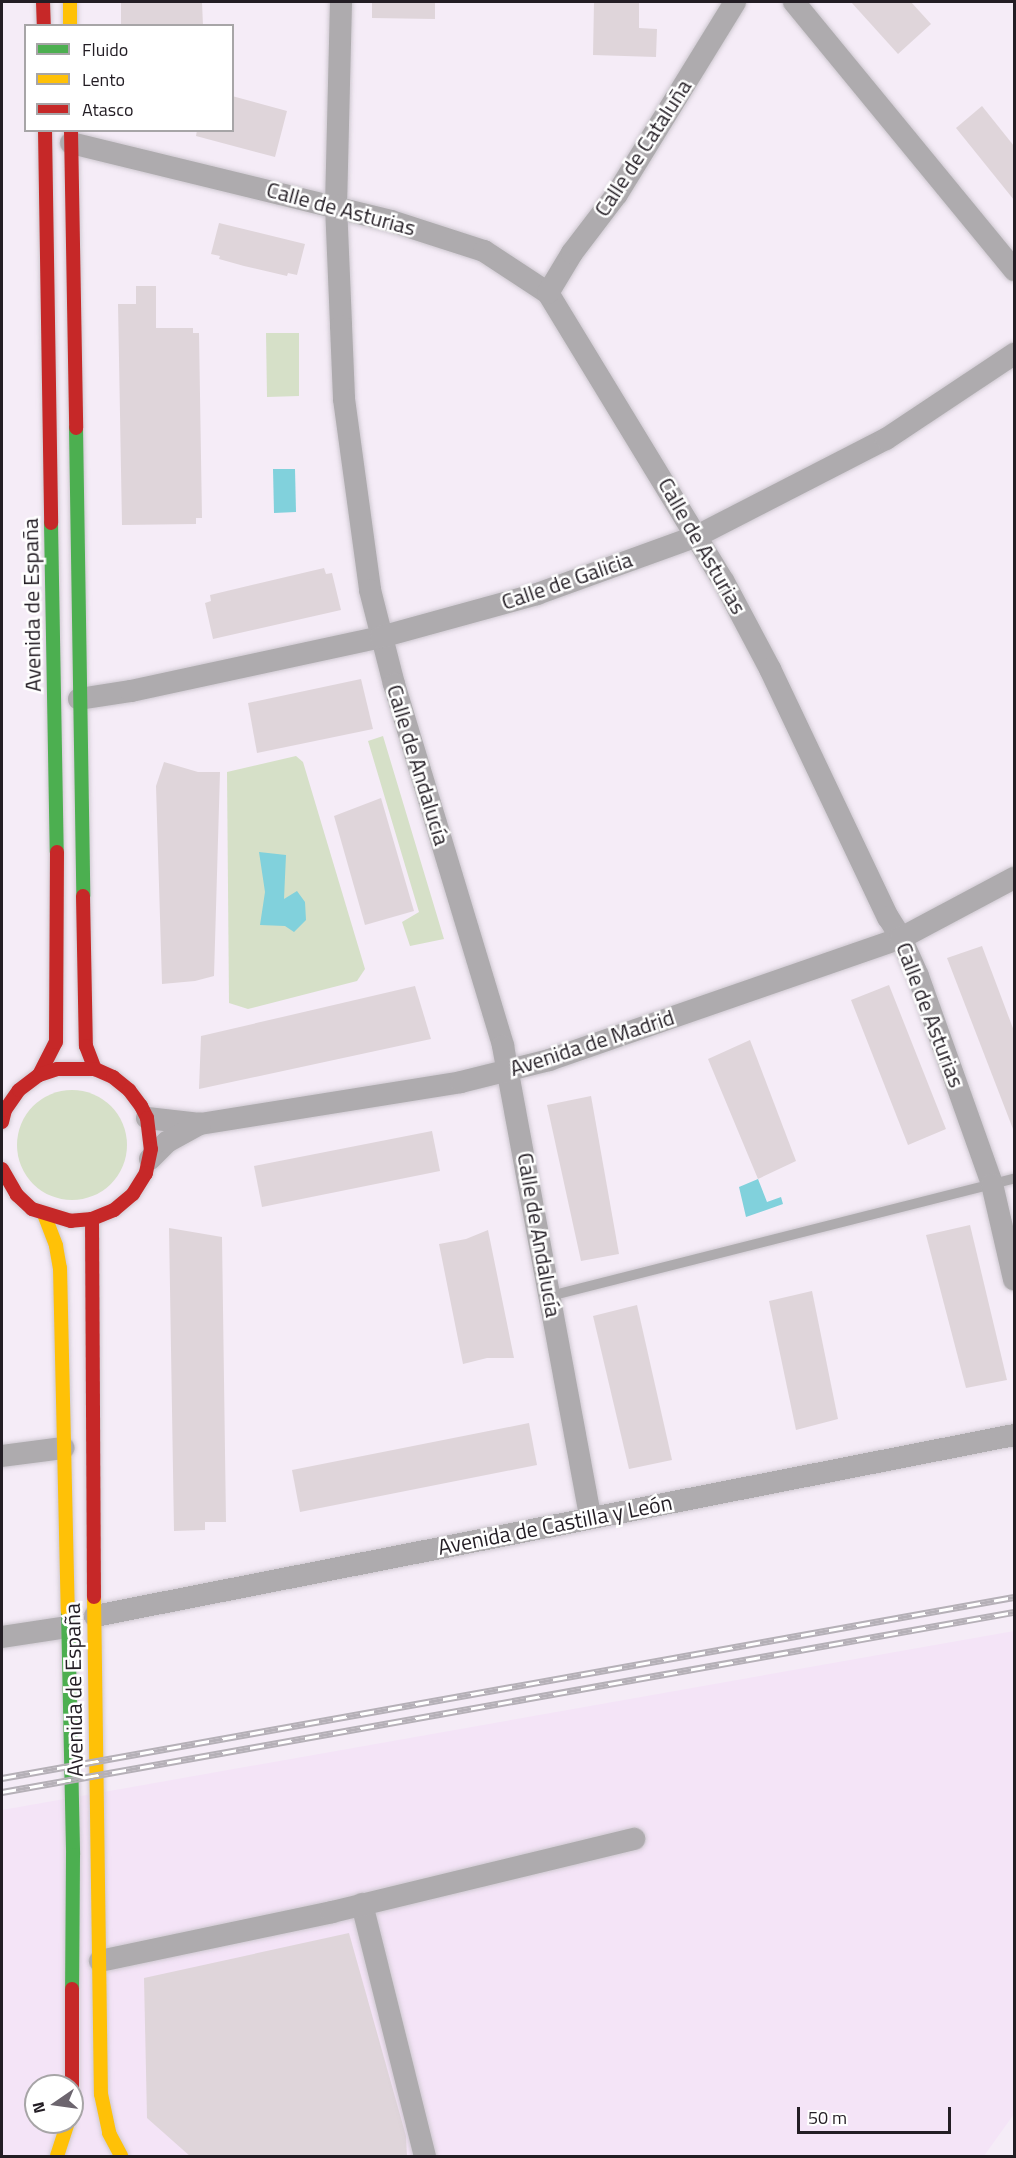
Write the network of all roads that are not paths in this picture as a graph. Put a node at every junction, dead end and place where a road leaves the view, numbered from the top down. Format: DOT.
graph roads {
  1 [pos="43,2"];
  2 [pos="70,2"];
  3 [pos="341,2"];
  4 [pos="735,2"];
  5 [pos="794,2"];
  6 [pos="44,24"];
  7 [pos="70,24"];
  8 [pos="45,132"];
  9 [pos="71,137"];
  10 [pos="336,206"];
  11 [pos="1014,270"];
  12 [pos="548,293"];
  13 [pos="1014,354"];
  14 [pos="697,536"];
  15 [pos="381,637"];
  16 [pos="78,699"];
  17 [pos="1014,878"];
  18 [pos="901,938"];
  19 [pos="94,1069"];
  20 [pos="508,1070"];
  21 [pos="39,1075"];
  22 [pos="147,1118"];
  23 [pos="2,1122"];
  24 [pos="200,1124"];
  25 [pos="150,1159"];
  26 [pos="2,1171"];
  27 [pos="1014,1179"];
  28 [pos="992,1184"];
  29 [pos="44,1214"];
  30 [pos="92,1219"];
  31 [pos="1014,1279"];
  32 [pos="550,1296"];
  33 [pos="1014,1435"];
  34 [pos="63,1448"];
  35 [pos="2,1456"];
  36 [pos="590,1517"];
  37 [pos="95,1616"];
  38 [pos="67,1627"];
  39 [pos="2,1637"];
  40 [pos="634,1839"];
  41 [pos="362,1904"];
  42 [pos="100,1961"];
  43 [pos="72,2074"];
  44 [pos="64,2134"];
  45 [pos="57,2157"];
  46 [pos="121,2157"];
  47 [pos="425,2157"];
  1 -- 6 [label="street"];
  2 -- 7 [label="street"];
  3 -- 10 [label="street, Calle de Andalucía"];
  4 -- 12 [label="street, Calle de Cataluña"];
  5 -- 11 [label="street"];
  8 -- 21 [label="street, Avenida de España"];
  9 -- 10 [label="street, Calle de Asturias"];
  9 -- 16 [label="street, Avenida de España"];
  10 -- 12 [label="street, Calle de Asturias"];
  10 -- 15 [label="street, Calle de Andalucía"];
  12 -- 14 [label="street, Calle de Asturias"];
  13 -- 14 [label="street, Calle de Galicia"];
  14 -- 15 [label="street, Calle de Galicia"];
  14 -- 18 [label="street, Calle de Asturias"];
  15 -- 16 [label="street, Calle de Galicia"];
  15 -- 20 [label="street, Calle de Andalucía"];
  16 -- 19 [label="street, Avenida de España"];
  17 -- 18 [label="street, Avenida de Madrid"];
  18 -- 20 [label="street, Avenida de Madrid"];
  18 -- 28 [label="street, Calle de Asturias"];
  19 -- 21 [label="street"];
  19 -- 22 [label="street"];
  20 -- 24 [label="street, Avenida de Madrid"];
  20 -- 32 [label="street, Calle de Andalucía"];
  21 -- 23 [label="street"];
  22 -- 24 [label="street, Avenida de Madrid"];
  22 -- 25 [label="street"];
  24 -- 25 [label="street"];
  25 -- 30 [label="street"];
  26 -- 29 [label="street"];
  27 -- 28 [label="lane"];
  28 -- 31 [label="street, Calle de Asturias"];
  28 -- 32 [label="lane"];
  29 -- 30 [label="street"];
  29 -- 34 [label="street, Avenida de España"];
  30 -- 37 [label="street, Avenida de España"];
  32 -- 36 [label="street, Calle de Andalucía"];
  33 -- 36 [label="street, Avenida de Castilla y León"];
  34 -- 35 [label="street"];
  34 -- 38 [label="street, Avenida de España"];
  36 -- 37 [label="street, Avenida de Castilla y León"];
  37 -- 42 [label="street, Avenida de España"];
  38 -- 39 [label="street"];
  38 -- 43 [label="street, Avenida de España"];
  40 -- 41 [label="street"];
  41 -- 42 [label="street"];
  41 -- 47 [label="street"];
  42 -- 46 [label="street, Avenida de España"];
  44 -- 45 [label="street"];
}
